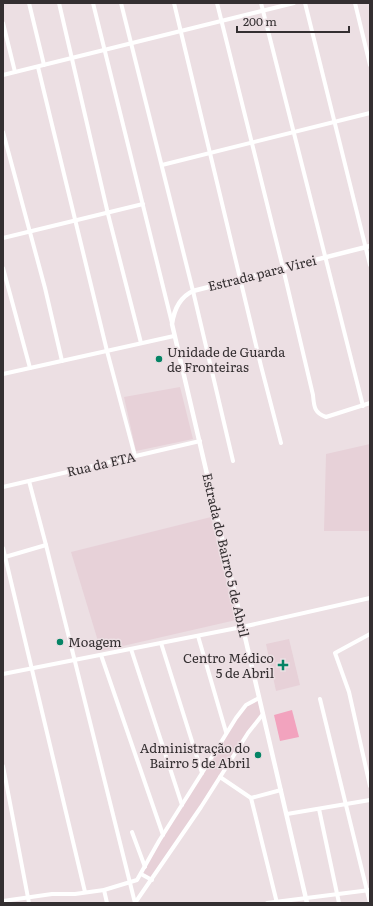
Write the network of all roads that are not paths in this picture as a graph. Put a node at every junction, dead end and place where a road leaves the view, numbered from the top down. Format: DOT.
graph roads {
  1 [pos="29,3"];
  2 [pos="59,3"];
  3 [pos="93,3"];
  4 [pos="121,3"];
  5 [pos="174,3"];
  6 [pos="217,3"];
  7 [pos="262,3"];
  8 [pos="294,3"];
  9 [pos="305,3"];
  10 [pos="355,3"];
  11 [pos="263,11"];
  12 [pos="222,21"];
  13 [pos="3,23"];
  14 [pos="181,31"];
  15 [pos="132,43"];
  16 [pos="104,50"];
  17 [pos="71,58"];
  18 [pos="370,64"];
  19 [pos="44,65"];
  20 [pos="38,67"];
  21 [pos="15,72"];
  22 [pos="3,75"];
  23 [pos="370,113"];
  24 [pos="334,122"];
  25 [pos="3,132"];
  26 [pos="294,132"];
  27 [pos="252,142"];
  28 [pos="210,153"];
  29 [pos="162,165"];
  30 [pos="142,204"];
  31 [pos="108,214"];
  32 [pos="76,220"];
  33 [pos="30,232"];
  34 [pos="3,238"];
  35 [pos="368,247"];
  36 [pos="325,258"];
  37 [pos="370,265"];
  38 [pos="3,268"];
  39 [pos="283,268"];
  40 [pos="240,279"];
  41 [pos="193,291"];
  42 [pos="172,324"];
  43 [pos="174,336"];
  44 [pos="141,343"];
  45 [pos="107,351"];
  46 [pos="62,361"];
  47 [pos="30,368"];
  48 [pos="3,374"];
  49 [pos="370,403"];
  50 [pos="363,406"];
  51 [pos="200,441"];
  52 [pos="281,443"];
  53 [pos="135,456"];
  54 [pos="233,461"];
  55 [pos="29,481"];
  56 [pos="3,487"];
  57 [pos="46,544"];
  58 [pos="3,548"];
  59 [pos="5,557"];
  60 [pos="370,598"];
  61 [pos="242,627"];
  62 [pos="370,634"];
  63 [pos="198,636"];
  64 [pos="161,643"];
  65 [pos="130,649"];
  66 [pos="101,655"];
  67 [pos="74,660"];
  68 [pos="32,669"];
  69 [pos="3,674"];
  70 [pos="259,698"];
  71 [pos="320,699"];
  72 [pos="263,714"];
  73 [pos="226,732"];
  74 [pos="3,766"];
  75 [pos="202,773"];
  76 [pos="220,777"];
  77 [pos="370,786"];
  78 [pos="281,790"];
  79 [pos="251,798"];
  80 [pos="370,800"];
  81 [pos="346,804"];
  82 [pos="182,805"];
  83 [pos="319,809"];
  84 [pos="287,814"];
  85 [pos="132,832"];
  86 [pos="163,835"];
  87 [pos="145,867"];
  88 [pos="141,874"];
  89 [pos="152,880"];
  90 [pos="130,883"];
  91 [pos="104,890"];
  92 [pos="368,890"];
  93 [pos="85,892"];
  94 [pos="337,893"];
  95 [pos="306,897"];
  96 [pos="29,898"];
  97 [pos="3,901"];
  98 [pos="277,902"];
  99 [pos="29,903"];
  100 [pos="107,903"];
  101 [pos="135,903"];
  102 [pos="267,903"];
  103 [pos="307,903"];
  104 [pos="339,903"];
  105 [pos="370,903"];
  1 -- 19 [label="street"];
  2 -- 17 [label="street"];
  3 -- 16 [label="street"];
  4 -- 15 [label="street"];
  5 -- 14 [label="street"];
  6 -- 12 [label="street"];
  7 -- 11 [label="street"];
  8 -- 11 [label="street"];
  9 -- 24 [label="street"];
  10 -- 18 [label="street"];
  11 -- 12 [label="street"];
  11 -- 26 [label="street"];
  12 -- 14 [label="street"];
  12 -- 27 [label="street"];
  13 -- 21 [label="street"];
  14 -- 15 [label="street"];
  14 -- 28 [label="street"];
  15 -- 16 [label="street"];
  15 -- 29 [label="street"];
  16 -- 17 [label="street"];
  16 -- 30 [label="street"];
  17 -- 19 [label="street"];
  17 -- 31 [label="street"];
  19 -- 20 [label="street"];
  20 -- 21 [label="street"];
  20 -- 32 [label="street"];
  21 -- 22 [label="street"];
  23 -- 24 [label="street"];
  24 -- 26 [label="street"];
  24 -- 35 [label="street"];
  25 -- 33 [label="street"];
  26 -- 27 [label="street"];
  26 -- 36 [label="street"];
  27 -- 28 [label="street"];
  27 -- 39 [label="street"];
  28 -- 29 [label="street"];
  28 -- 40 [label="street"];
  29 -- 41 [label="street"];
  30 -- 31 [label="street"];
  30 -- 42 [label="street"];
  31 -- 32 [label="street"];
  31 -- 44 [label="street"];
  32 -- 33 [label="street"];
  32 -- 45 [label="street"];
  33 -- 34 [label="street"];
  33 -- 46 [label="street"];
  35 -- 36 [label="street, Estrada para Virei"];
  35 -- 37 [label="street"];
  36 -- 39 [label="street, Estrada para Virei"];
  36 -- 50 [label="street"];
  38 -- 47 [label="street"];
  39 -- 40 [label="street, Estrada para Virei"];
  39 -- 50 [label="street"];
  40 -- 41 [label="street, Estrada para Virei"];
  40 -- 52 [label="street"];
  41 -- 42 [label="street, Estrada para Virei"];
  41 -- 54 [label="street"];
  42 -- 43 [label="street, Estrada do Bairro 5 de Abril"];
  43 -- 44 [label="street"];
  43 -- 51 [label="street, Estrada do Bairro 5 de Abril"];
  44 -- 45 [label="street"];
  45 -- 46 [label="street"];
  45 -- 53 [label="street"];
  46 -- 47 [label="street"];
  47 -- 48 [label="street"];
  49 -- 50 [label="street"];
  51 -- 53 [label="street, Rua da ETA"];
  51 -- 61 [label="street, Estrada do Bairro 5 de Abril"];
  53 -- 55 [label="street, Rua da ETA"];
  55 -- 56 [label="street, Rua da ETA"];
  55 -- 57 [label="street"];
  57 -- 59 [label="street"];
  57 -- 67 [label="street"];
  58 -- 59 [label="street"];
  59 -- 68 [label="street"];
  60 -- 61 [label="street"];
  61 -- 63 [label="street"];
  61 -- 70 [label="street, Estrada do Bairro 5 de Abril"];
  62 -- 77 [label="street"];
  63 -- 64 [label="street"];
  63 -- 73 [label="street"];
  64 -- 65 [label="street"];
  64 -- 75 [label="street"];
  65 -- 66 [label="street"];
  65 -- 82 [label="street"];
  66 -- 67 [label="street"];
  66 -- 86 [label="street"];
  67 -- 68 [label="street"];
  67 -- 90 [label="street"];
  68 -- 69 [label="street"];
  68 -- 93 [label="street"];
  70 -- 72 [label="street, Estrada do Bairro 5 de Abril"];
  70 -- 73 [label="street"];
  71 -- 81 [label="street"];
  72 -- 76 [label="street"];
  72 -- 78 [label="street, Estrada do Bairro 5 de Abril"];
  73 -- 75 [label="street"];
  74 -- 96 [label="street"];
  75 -- 82 [label="street"];
  76 -- 79 [label="street"];
  76 -- 89 [label="street"];
  78 -- 79 [label="street"];
  78 -- 84 [label="street, Estrada do Bairro 5 de Abril"];
  79 -- 98 [label="street"];
  80 -- 81 [label="street"];
  81 -- 83 [label="street"];
  81 -- 92 [label="street"];
  82 -- 86 [label="street"];
  83 -- 84 [label="street"];
  83 -- 94 [label="street"];
  84 -- 95 [label="street, Estrada do Bairro 5 de Abril"];
  85 -- 87 [label="street"];
  86 -- 87 [label="street"];
  87 -- 88 [label="street"];
  88 -- 89 [label="street"];
  88 -- 90 [label="street"];
  89 -- 101 [label="street"];
  90 -- 91 [label="street"];
  90 -- 101 [label="street"];
  91 -- 93 [label="street"];
  91 -- 100 [label="street"];
  92 -- 94 [label="street"];
  92 -- 105 [label="street"];
  93 -- 96 [label="street"];
  94 -- 95 [label="street"];
  94 -- 104 [label="street"];
  95 -- 98 [label="street"];
  95 -- 103 [label="street, Estrada do Bairro 5 de Abril"];
  96 -- 97 [label="street"];
  96 -- 99 [label="street"];
  98 -- 102 [label="street"];
}
